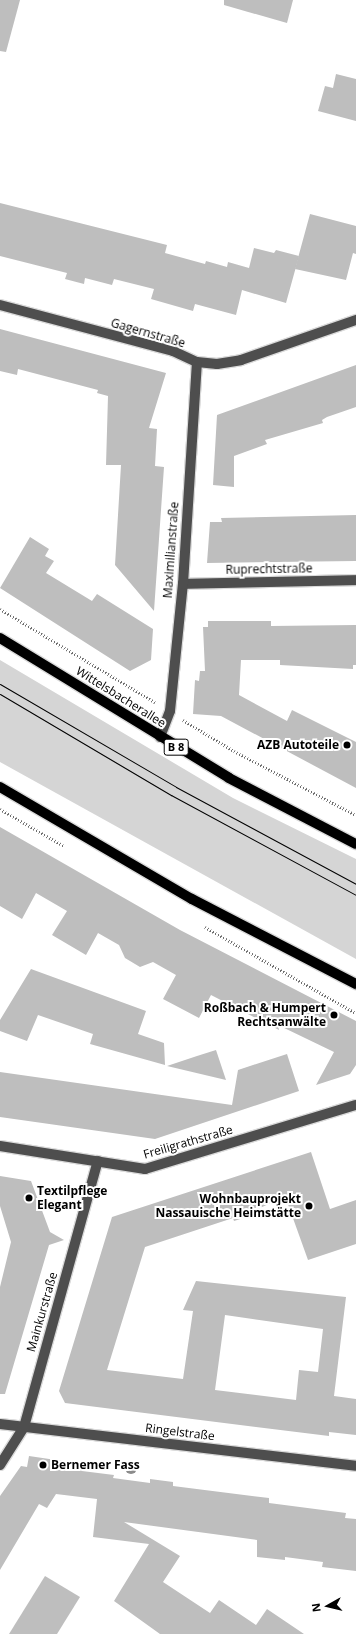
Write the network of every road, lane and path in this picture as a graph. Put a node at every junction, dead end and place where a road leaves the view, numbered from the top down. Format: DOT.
graph roads {
  1 [pos="0,305"];
  2 [pos="356,320"];
  3 [pos="197,362"];
  4 [pos="356,580"];
  5 [pos="183,584"];
  6 [pos="0,609"];
  7 [pos="0,638"];
  8 [pos="149,699"];
  9 [pos="192,726"];
  10 [pos="160,737"];
  11 [pos="0,787"];
  12 [pos="356,815"];
  13 [pos="356,844"];
  14 [pos="356,984"];
  15 [pos="356,1105"];
  16 [pos="0,1146"];
  17 [pos="98,1161"];
  18 [pos="0,1424"];
  19 [pos="24,1427"];
  20 [pos="0,1465"];
  21 [pos="356,1466"];
  1 -- 3 [label="street, Gagernstraße"];
  2 -- 3 [label="street, Gagernstraße"];
  3 -- 5 [label="street, Maximilianstraße"];
  4 -- 5 [label="street, Ruprechtstraße"];
  5 -- 10 [label="street, Maximilianstraße"];
  6 -- 8 [label="path"];
  7 -- 10 [label="main road, Wittelsbacherallee / B 8"];
  9 -- 12 [label="path"];
  10 -- 13 [label="main road, Wittelsbacherallee / B 8"];
  11 -- 14 [label="main road"];
  15 -- 17 [label="street, Freiligrathstraße"];
  16 -- 17 [label="street, Freiligrathstraße"];
  17 -- 19 [label="street, Mainkurstraße"];
  18 -- 19 [label="street, Ringelstraße"];
  19 -- 20 [label="street, Mainkurstraße"];
  19 -- 21 [label="street, Ringelstraße"];
}
